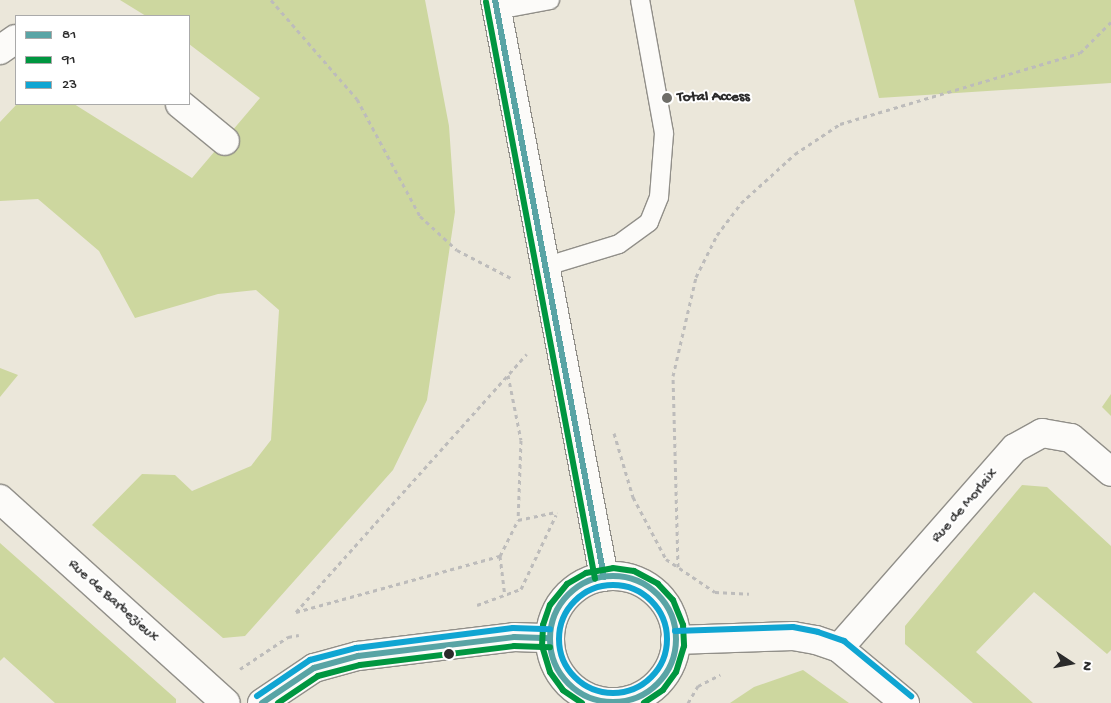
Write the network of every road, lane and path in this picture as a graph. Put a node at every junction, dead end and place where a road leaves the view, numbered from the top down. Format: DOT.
graph roads {
  1 [pos="271,0"];
  2 [pos="550,0"];
  3 [pos="640,0"];
  4 [pos="496,5"];
  5 [pos="1111,22"];
  6 [pos="15,40"];
  7 [pos="0,50"];
  8 [pos="181,105"];
  9 [pos="224,141"];
  10 [pos="547,266"];
  11 [pos="515,281"];
  12 [pos="529,351"];
  13 [pos="508,375"];
  14 [pos="1111,472"];
  15 [pos="633,497"];
  16 [pos="0,499"];
  17 [pos="557,512"];
  18 [pos="518,520"];
  19 [pos="500,556"];
  20 [pos="678,567"];
  21 [pos="604,577"];
  22 [pos="749,594"];
  23 [pos="504,595"];
  24 [pos="550,638"];
  25 [pos="675,640"];
  26 [pos="839,648"];
  27 [pos="627,701"];
  28 [pos="226,703"];
  29 [pos="262,703"];
  30 [pos="905,703"];
  1 -- 11 [label="path"];
  2 -- 4 [label="lane"];
  3 -- 10 [label="lane"];
  4 -- 10 [label="street"];
  5 -- 20 [label="path"];
  6 -- 7 [label="street"];
  8 -- 9 [label="street"];
  10 -- 21 [label="street"];
  12 -- 13 [label="path"];
  13 -- 18 [label="path"];
  13 -- 19 [label="path"];
  14 -- 26 [label="street, Rue de Morlaix"];
  15 -- 20 [label="path"];
  16 -- 28 [label="street, Rue de Barbezieux"];
  17 -- 18 [label="path"];
  18 -- 19 [label="path"];
  19 -- 23 [label="path"];
  20 -- 22 [label="path"];
  21 -- 24 [label="street"];
  21 -- 25 [label="street"];
  24 -- 27 [label="street"];
  24 -- 29 [label="street"];
  25 -- 26 [label="street"];
  25 -- 27 [label="street"];
  26 -- 30 [label="street"];
}
